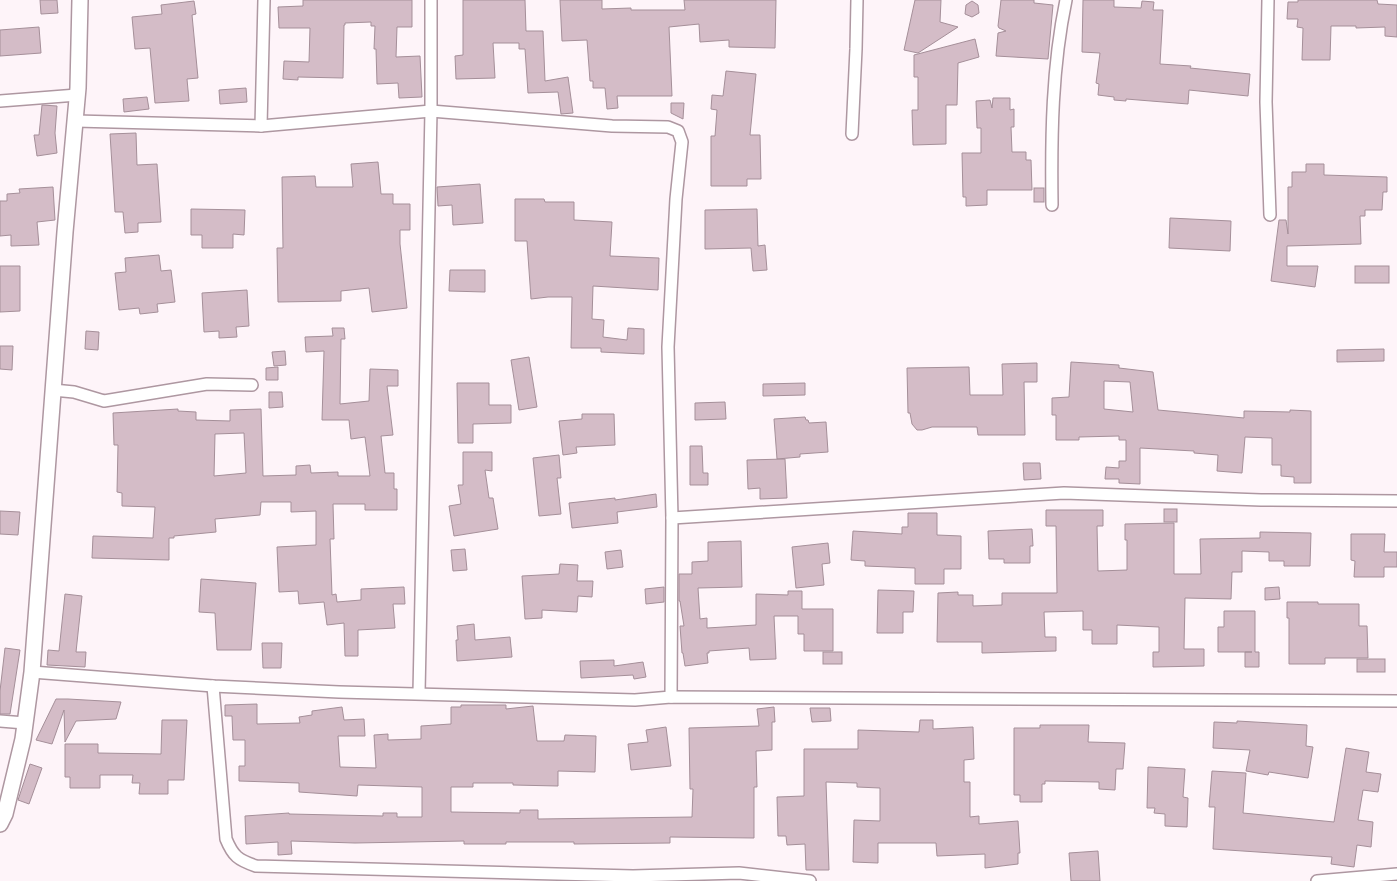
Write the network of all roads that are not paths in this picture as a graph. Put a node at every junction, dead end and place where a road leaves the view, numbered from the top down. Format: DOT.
graph roads {
  1 [pos="80,0"];
  2 [pos="264,0"];
  3 [pos="431,0"];
  4 [pos="857,0"];
  5 [pos="1066,0"];
  6 [pos="1268,0"];
  7 [pos="77,95"];
  8 [pos="0,101"];
  9 [pos="431,111"];
  10 [pos="76,121"];
  11 [pos="261,126"];
  12 [pos="852,134"];
  13 [pos="1052,204"];
  14 [pos="1270,215"];
  15 [pos="252,385"];
  16 [pos="53,390"];
  17 [pos="1397,501"];
  18 [pos="672,518"];
  19 [pos="32,672"];
  20 [pos="213,686"];
  21 [pos="419,693"];
  22 [pos="671,697"];
  23 [pos="1397,701"];
  24 [pos="0,721"];
  25 [pos="25,724"];
  26 [pos="0,824"];
  27 [pos="1397,874"];
  28 [pos="671,878"];
  29 [pos="810,881"];
  30 [pos="1317,881"];
  1 -- 7 [label="street"];
  2 -- 11 [label="street"];
  3 -- 9 [label="street"];
  4 -- 12 [label="street"];
  5 -- 13 [label="street"];
  6 -- 14 [label="street"];
  7 -- 8 [label="street"];
  7 -- 10 [label="street"];
  9 -- 11 [label="street"];
  9 -- 18 [label="street"];
  9 -- 21 [label="street"];
  10 -- 11 [label="street"];
  10 -- 16 [label="street"];
  15 -- 16 [label="street"];
  16 -- 19 [label="street"];
  17 -- 18 [label="street"];
  18 -- 22 [label="street"];
  19 -- 20 [label="street"];
  19 -- 25 [label="street"];
  20 -- 21 [label="street"];
  20 -- 28 [label="street"];
  21 -- 22 [label="street"];
  22 -- 23 [label="street"];
  24 -- 25 [label="street"];
  25 -- 26 [label="street"];
  27 -- 30 [label="street"];
  28 -- 29 [label="street"];
}
